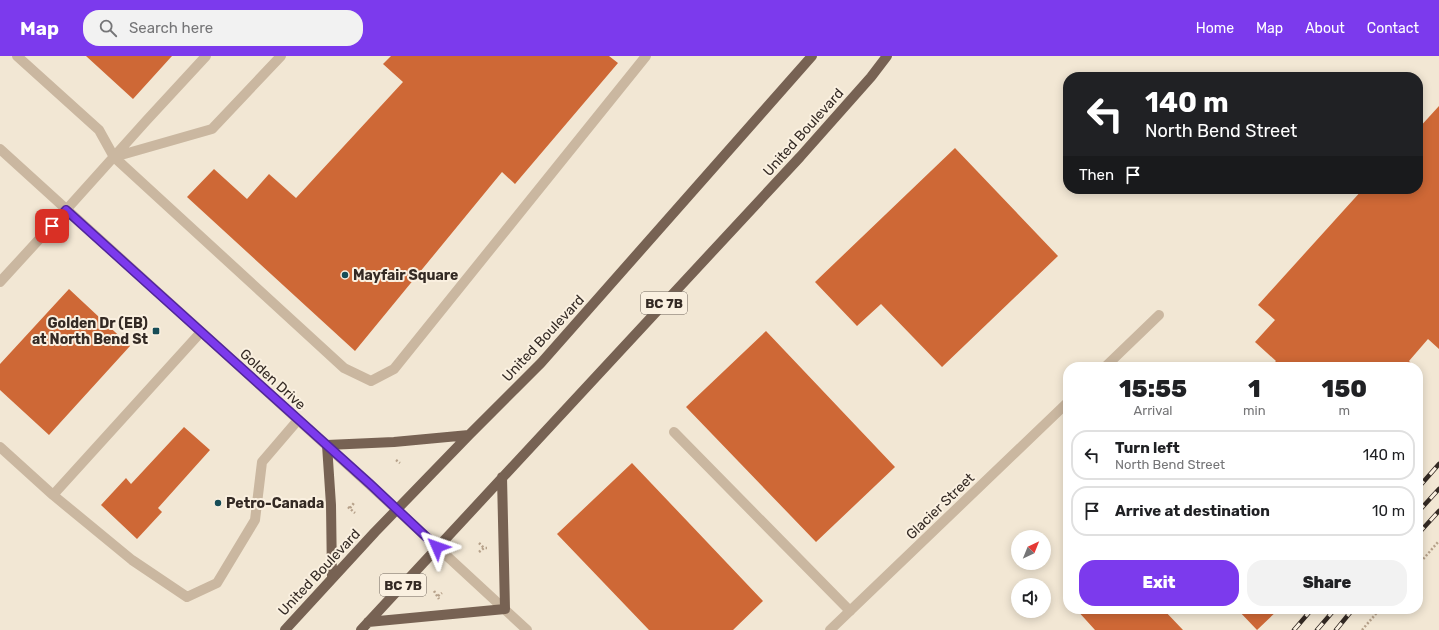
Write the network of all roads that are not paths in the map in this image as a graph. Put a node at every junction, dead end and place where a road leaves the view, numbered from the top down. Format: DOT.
graph roads {
  1 [pos="17,56"];
  2 [pos="206,56"];
  3 [pos="281,56"];
  4 [pos="646,56"];
  5 [pos="812,56"];
  6 [pos="887,56"];
  7 [pos="0,149"];
  8 [pos="114,157"];
  9 [pos="66,210"];
  10 [pos="0,282"];
  11 [pos="1159,315"];
  12 [pos="201,332"];
  13 [pos="1110,362"];
  14 [pos="1063,407"];
  15 [pos="298,420"];
  16 [pos="674,432"];
  17 [pos="469,435"];
  18 [pos="327,445"];
  19 [pos="0,447"];
  20 [pos="502,477"];
  21 [pos="53,495"];
  22 [pos="397,510"];
  23 [pos="437,547"];
  24 [pos="332,578"];
  25 [pos="505,609"];
  26 [pos="850,611"];
  27 [pos="368,622"];
  28 [pos="285,630"];
  29 [pos="361,630"];
  30 [pos="527,630"];
  31 [pos="830,630"];
  1 -- 8 [label="street"];
  2 -- 8 [label="street"];
  3 -- 8 [label="street"];
  4 -- 8 [label="street"];
  5 -- 17 [label="main road, United Boulevard"];
  6 -- 20 [label="main road, United Boulevard / BC 7B"];
  7 -- 9 [label="street, Golden Drive"];
  8 -- 9 [label="street"];
  9 -- 10 [label="street"];
  9 -- 12 [label="street, Golden Drive"];
  11 -- 13 [label="street"];
  12 -- 15 [label="street, Golden Drive"];
  12 -- 21 [label="street"];
  14 -- 26 [label="street, Glacier Street"];
  15 -- 18 [label="street, Golden Drive"];
  15 -- 21 [label="street"];
  16 -- 26 [label="street"];
  17 -- 18 [label="main road"];
  17 -- 22 [label="main road, United Boulevard"];
  18 -- 22 [label="street, Golden Drive"];
  18 -- 24 [label="main road"];
  19 -- 21 [label="street"];
  20 -- 23 [label="main road, United Boulevard / BC 7B"];
  20 -- 25 [label="main road"];
  22 -- 23 [label="street, Golden Drive"];
  22 -- 24 [label="main road, United Boulevard"];
  23 -- 25 [label="street, Golden Drive"];
  23 -- 27 [label="main road, United Boulevard / BC 7B"];
  24 -- 28 [label="main road, United Boulevard"];
  25 -- 27 [label="main road"];
  25 -- 30 [label="street, Golden Drive"];
  26 -- 31 [label="street, Glacier Street"];
  27 -- 29 [label="main road, United Boulevard / BC 7B"];
}
